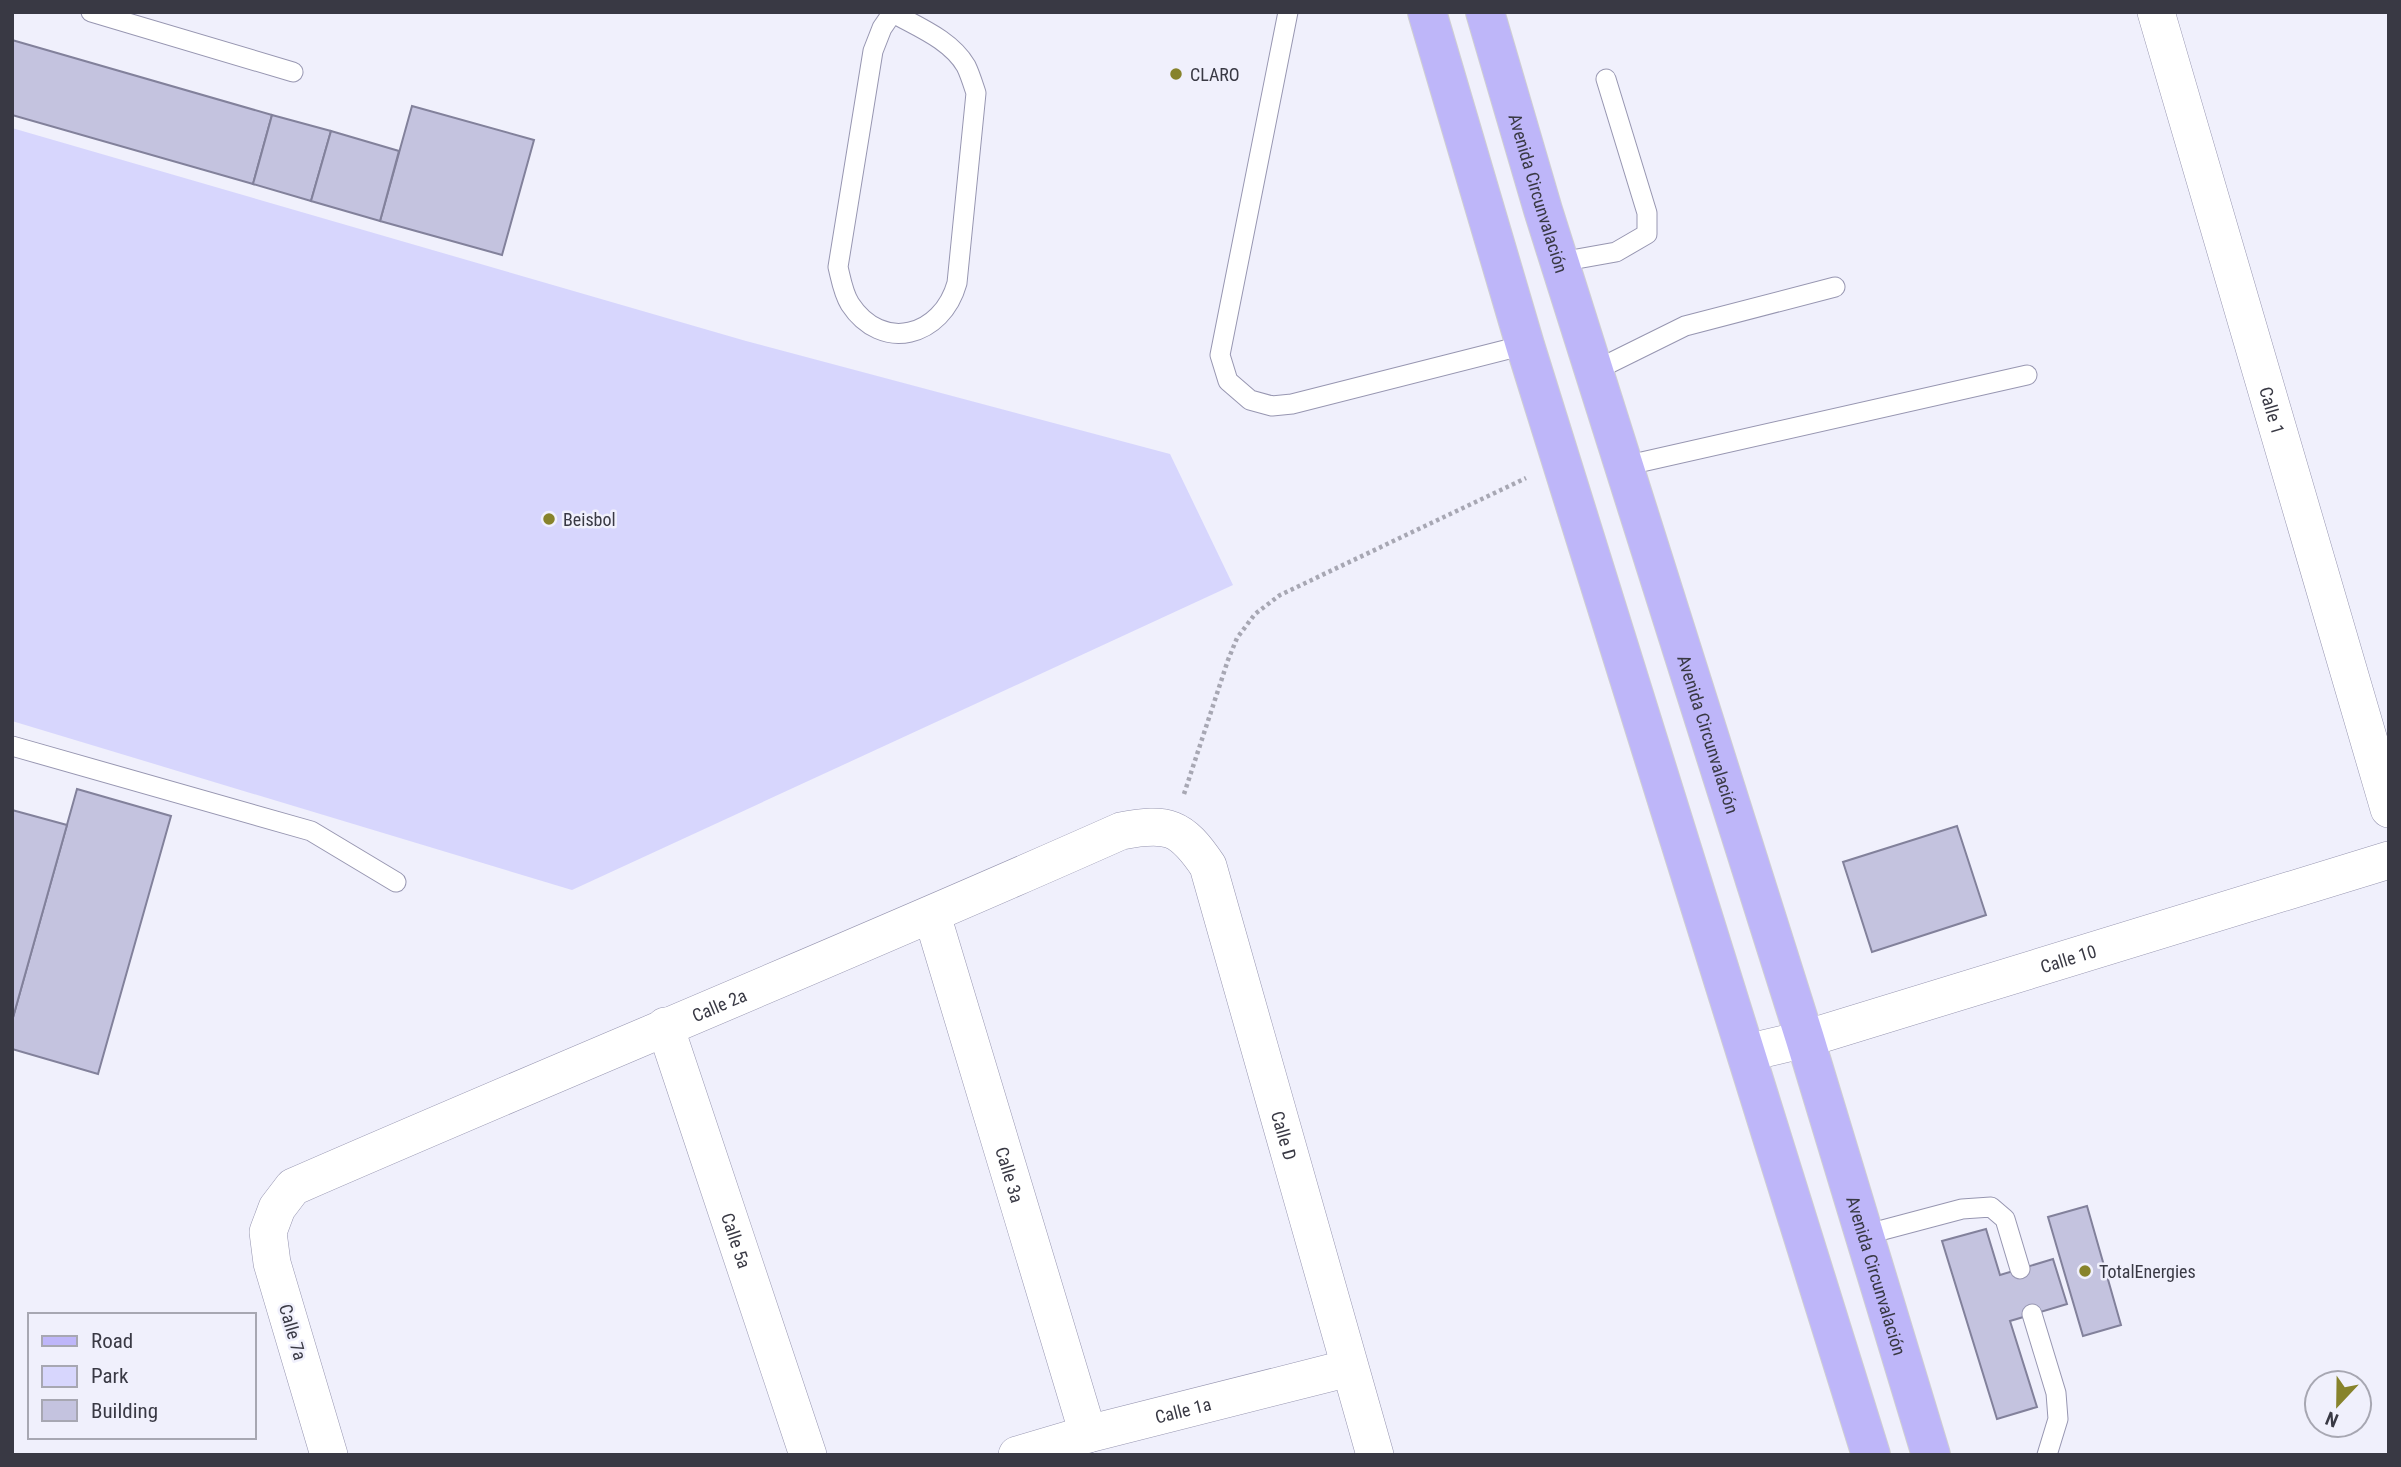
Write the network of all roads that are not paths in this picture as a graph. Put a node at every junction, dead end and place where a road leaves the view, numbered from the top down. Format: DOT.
graph roads {
  1 [pos="91,12"];
  2 [pos="1288,12"];
  3 [pos="1427,12"];
  4 [pos="1485,12"];
  5 [pos="2156,12"];
  6 [pos="893,13"];
  7 [pos="293,72"];
  8 [pos="1606,79"];
  9 [pos="1560,262"];
  10 [pos="1835,287"];
  11 [pos="1525,345"];
  12 [pos="1594,372"];
  13 [pos="2026,375"];
  14 [pos="1624,466"];
  15 [pos="12,746"];
  16 [pos="2389,809"];
  17 [pos="1173,828"];
  18 [pos="2389,860"];
  19 [pos="396,882"];
  20 [pos="932,915"];
  21 [pos="665,1026"];
  22 [pos="1805,1039"];
  23 [pos="1746,1053"];
  24 [pos="277,1208"];
  25 [pos="1864,1235"];
  26 [pos="2020,1269"];
  27 [pos="2032,1314"];
  28 [pos="1349,1368"];
  29 [pos="1088,1434"];
  30 [pos="329,1455"];
  31 [pos="808,1455"];
  32 [pos="1017,1455"];
  33 [pos="1375,1455"];
  34 [pos="1871,1455"];
  35 [pos="1931,1455"];
  36 [pos="2047,1455"];
  1 -- 7 [label="lane"];
  2 -- 11 [label="lane"];
  3 -- 11 [label="main road"];
  4 -- 9 [label="main road, Avenida Circunvalación"];
  5 -- 16 [label="street, Calle 1"];
  6 -- 6 [label="lane"];
  8 -- 9 [label="lane"];
  9 -- 12 [label="main road, Avenida Circunvalación"];
  10 -- 12 [label="lane"];
  11 -- 23 [label="main road"];
  12 -- 14 [label="main road, Avenida Circunvalación"];
  13 -- 14 [label="lane"];
  14 -- 22 [label="main road, Avenida Circunvalación"];
  15 -- 19 [label="lane"];
  17 -- 20 [label="street, Calle 2a"];
  17 -- 28 [label="street, Calle D"];
  18 -- 22 [label="street, Calle 10"];
  20 -- 21 [label="street, Calle 2a"];
  20 -- 29 [label="street, Calle 3a"];
  21 -- 24 [label="street, Calle 2a"];
  21 -- 31 [label="street, Calle 5a"];
  22 -- 23 [label="street, Calle 10"];
  22 -- 25 [label="main road, Avenida Circunvalación"];
  23 -- 34 [label="main road"];
  24 -- 30 [label="street, Calle 7a"];
  25 -- 26 [label="lane"];
  25 -- 35 [label="main road, Avenida Circunvalación"];
  27 -- 36 [label="lane"];
  28 -- 29 [label="street, Calle 1a"];
  28 -- 33 [label="street, Calle D"];
  29 -- 32 [label="street, Calle 1a"];
}
